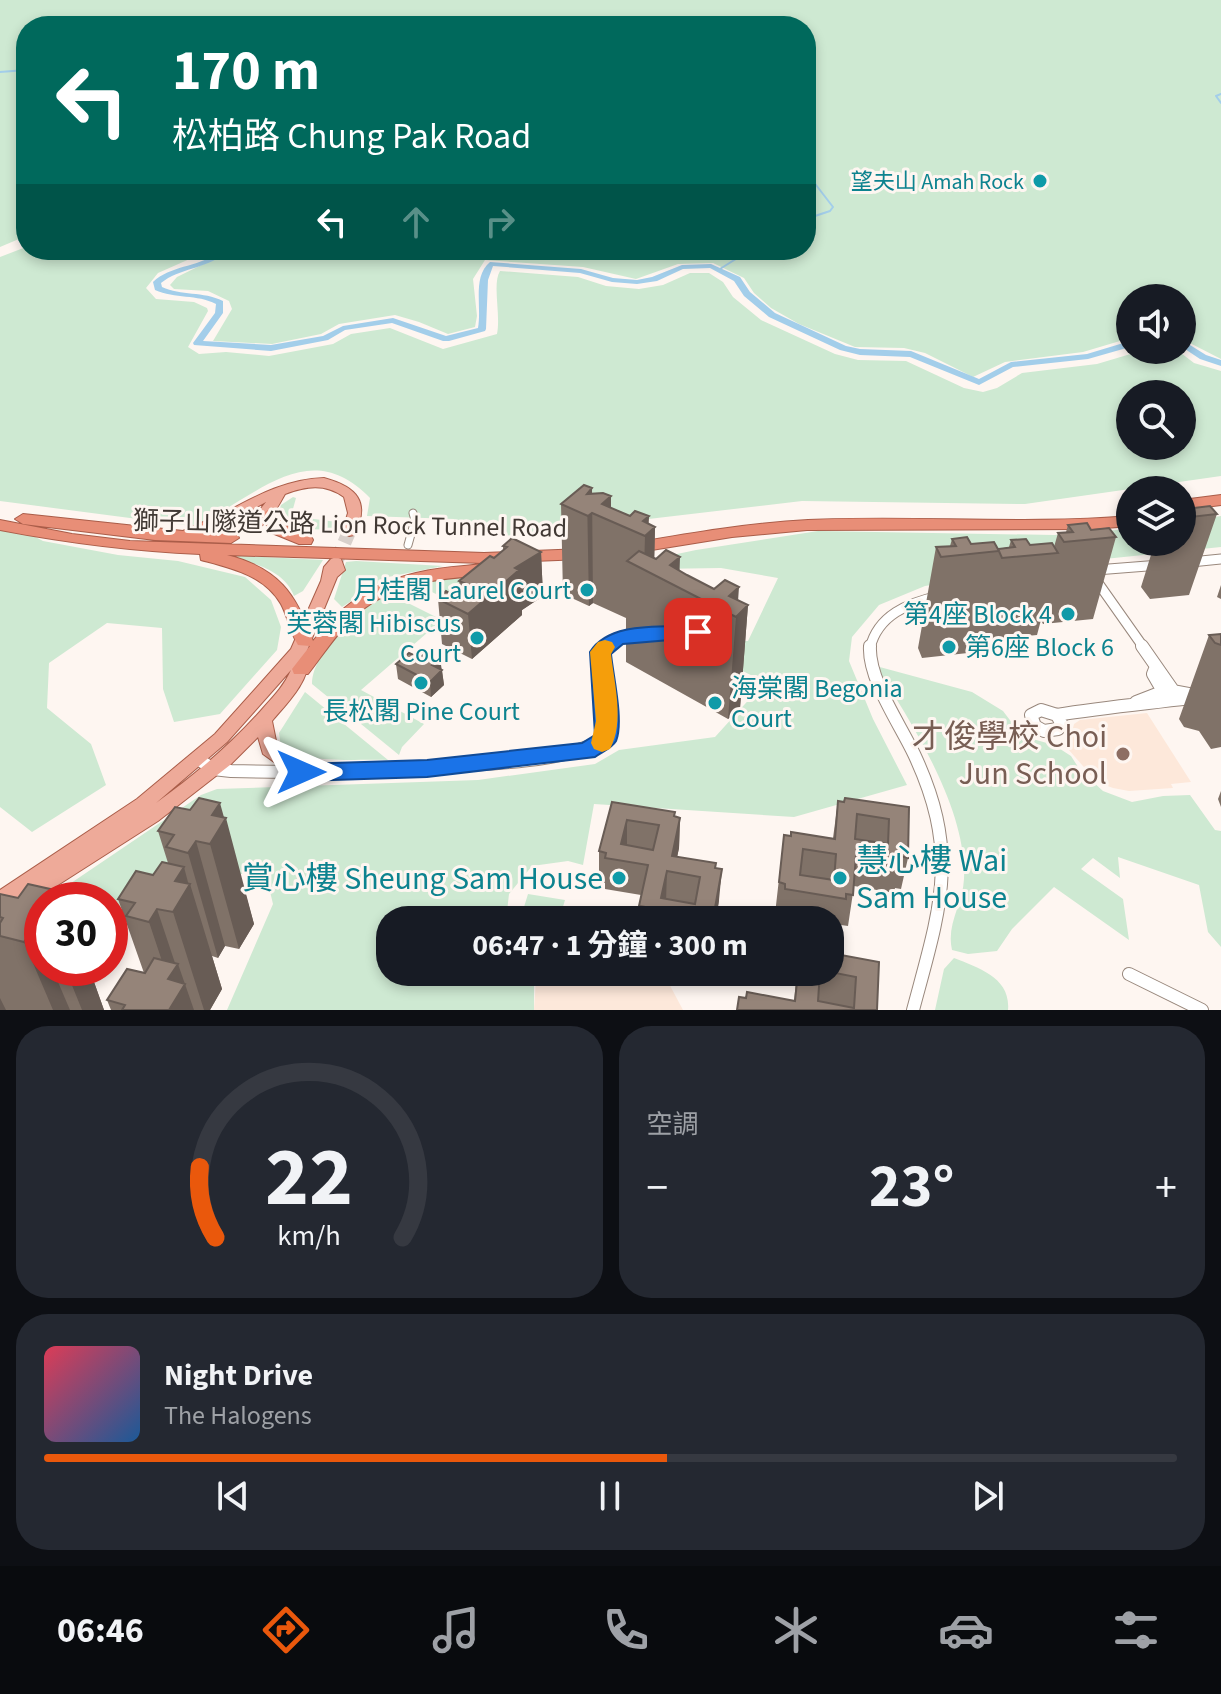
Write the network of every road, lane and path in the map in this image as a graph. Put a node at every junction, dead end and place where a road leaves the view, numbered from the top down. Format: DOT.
graph roads {
  1 [pos="278,494"];
  2 [pos="1221,500"];
  3 [pos="1196,503"];
  4 [pos="1221,509"];
  5 [pos="1196,512"];
  6 [pos="413,513"];
  7 [pos="1116,513"];
  8 [pos="0,514"];
  9 [pos="233,514"];
  10 [pos="268,515"];
  11 [pos="1116,522"];
  12 [pos="0,525"];
  13 [pos="349,532"];
  14 [pos="170,535"];
  15 [pos="305,540"];
  16 [pos="408,545"];
  17 [pos="130,546"];
  18 [pos="608,551"];
  19 [pos="1221,559"];
  20 [pos="332,574"];
  21 [pos="948,594"];
  22 [pos="645,636"];
  23 [pos="301,654"];
  24 [pos="1166,690"];
  25 [pos="1221,694"];
  26 [pos="1199,696"];
  27 [pos="1181,700"];
  28 [pos="1136,702"];
  29 [pos="1057,715"];
  30 [pos="264,722"];
  31 [pos="205,764"];
  32 [pos="301,772"];
  33 [pos="105,837"];
  34 [pos="0,900"];
  35 [pos="0,914"];
  36 [pos="1129,974"];
  37 [pos="913,1010"];
  38 [pos="1202,1010"];
  1 -- 9 [label="main road"];
  1 -- 10 [label="main road"];
  1 -- 13 [label="main road"];
  2 -- 3 [label="highway"];
  4 -- 5 [label="highway"];
  6 -- 16 [label="street"];
  7 -- 18 [label="highway, 獅子山隧道公路 Lion Rock Tunnel Road"];
  8 -- 14 [label="highway, 獅子山隧道公路 Lion Rock Tunnel Road"];
  9 -- 10 [label="main road"];
  9 -- 14 [label="highway"];
  10 -- 15 [label="highway"];
  11 -- 18 [label="highway"];
  12 -- 17 [label="highway, 獅子山隧道公路 Lion Rock Tunnel Road"];
  14 -- 15 [label="highway, 獅子山隧道公路 Lion Rock Tunnel Road"];
  15 -- 16 [label="highway, 獅子山隧道公路 Lion Rock Tunnel Road"];
  16 -- 18 [label="highway, 獅子山隧道公路 Lion Rock Tunnel Road"];
  17 -- 18 [label="highway, 獅子山隧道公路 Lion Rock Tunnel Road"];
  17 -- 23 [label="highway"];
  18 -- 23 [label="highway"];
  19 -- 24 [label="street"];
  20 -- 23 [label="main road"];
  21 -- 37 [label="street"];
  22 -- 32 [label="street"];
  23 -- 30 [label="main road"];
  23 -- 31 [label="main road"];
  24 -- 26 [label="street"];
  24 -- 27 [label="street"];
  24 -- 28 [label="street"];
  25 -- 26 [label="street"];
  26 -- 27 [label="street"];
  27 -- 28 [label="street"];
  28 -- 29 [label="street"];
  30 -- 31 [label="main road"];
  30 -- 32 [label="main road"];
  31 -- 32 [label="street"];
  31 -- 33 [label="main road"];
  33 -- 34 [label="main road"];
  33 -- 35 [label="main road"];
  36 -- 38 [label="street"];
}
